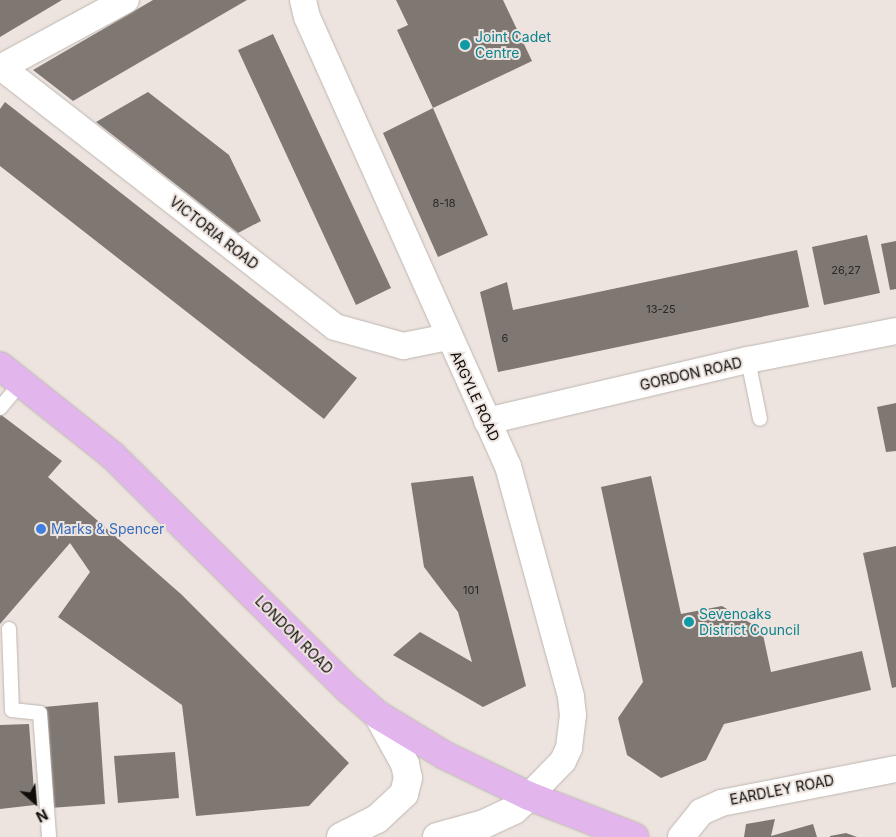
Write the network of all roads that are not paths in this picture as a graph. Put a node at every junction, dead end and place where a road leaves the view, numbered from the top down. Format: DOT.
graph roads {
  1 [pos="126,0"];
  2 [pos="303,0"];
  3 [pos="0,68"];
  4 [pos="896,331"];
  5 [pos="448,337"];
  6 [pos="748,360"];
  7 [pos="0,366"];
  8 [pos="22,381"];
  9 [pos="0,408"];
  10 [pos="760,419"];
  11 [pos="487,421"];
  12 [pos="10,629"];
  13 [pos="378,715"];
  14 [pos="896,768"];
  15 [pos="529,796"];
  16 [pos="603,831"];
  17 [pos="49,837"];
  18 [pos="341,837"];
  19 [pos="437,837"];
  20 [pos="634,837"];
  21 [pos="681,837"];
  1 -- 3 [label="street"];
  2 -- 5 [label="street, ARGYLE ROAD"];
  3 -- 5 [label="street, VICTORIA ROAD"];
  4 -- 6 [label="street, GORDON ROAD"];
  5 -- 11 [label="street, ARGYLE ROAD"];
  6 -- 10 [label="lane"];
  6 -- 11 [label="street, GORDON ROAD"];
  7 -- 8 [label="main road, LONDON ROAD"];
  8 -- 9 [label="lane"];
  8 -- 13 [label="main road, LONDON ROAD"];
  11 -- 15 [label="street, ARGYLE ROAD"];
  12 -- 17 [label="lane"];
  13 -- 15 [label="main road, LONDON ROAD"];
  13 -- 18 [label="street"];
  14 -- 21 [label="street, EARDLEY ROAD"];
  15 -- 16 [label="main road, LONDON ROAD"];
  15 -- 19 [label="street"];
  16 -- 20 [label="main road, LONDON ROAD"];
}
